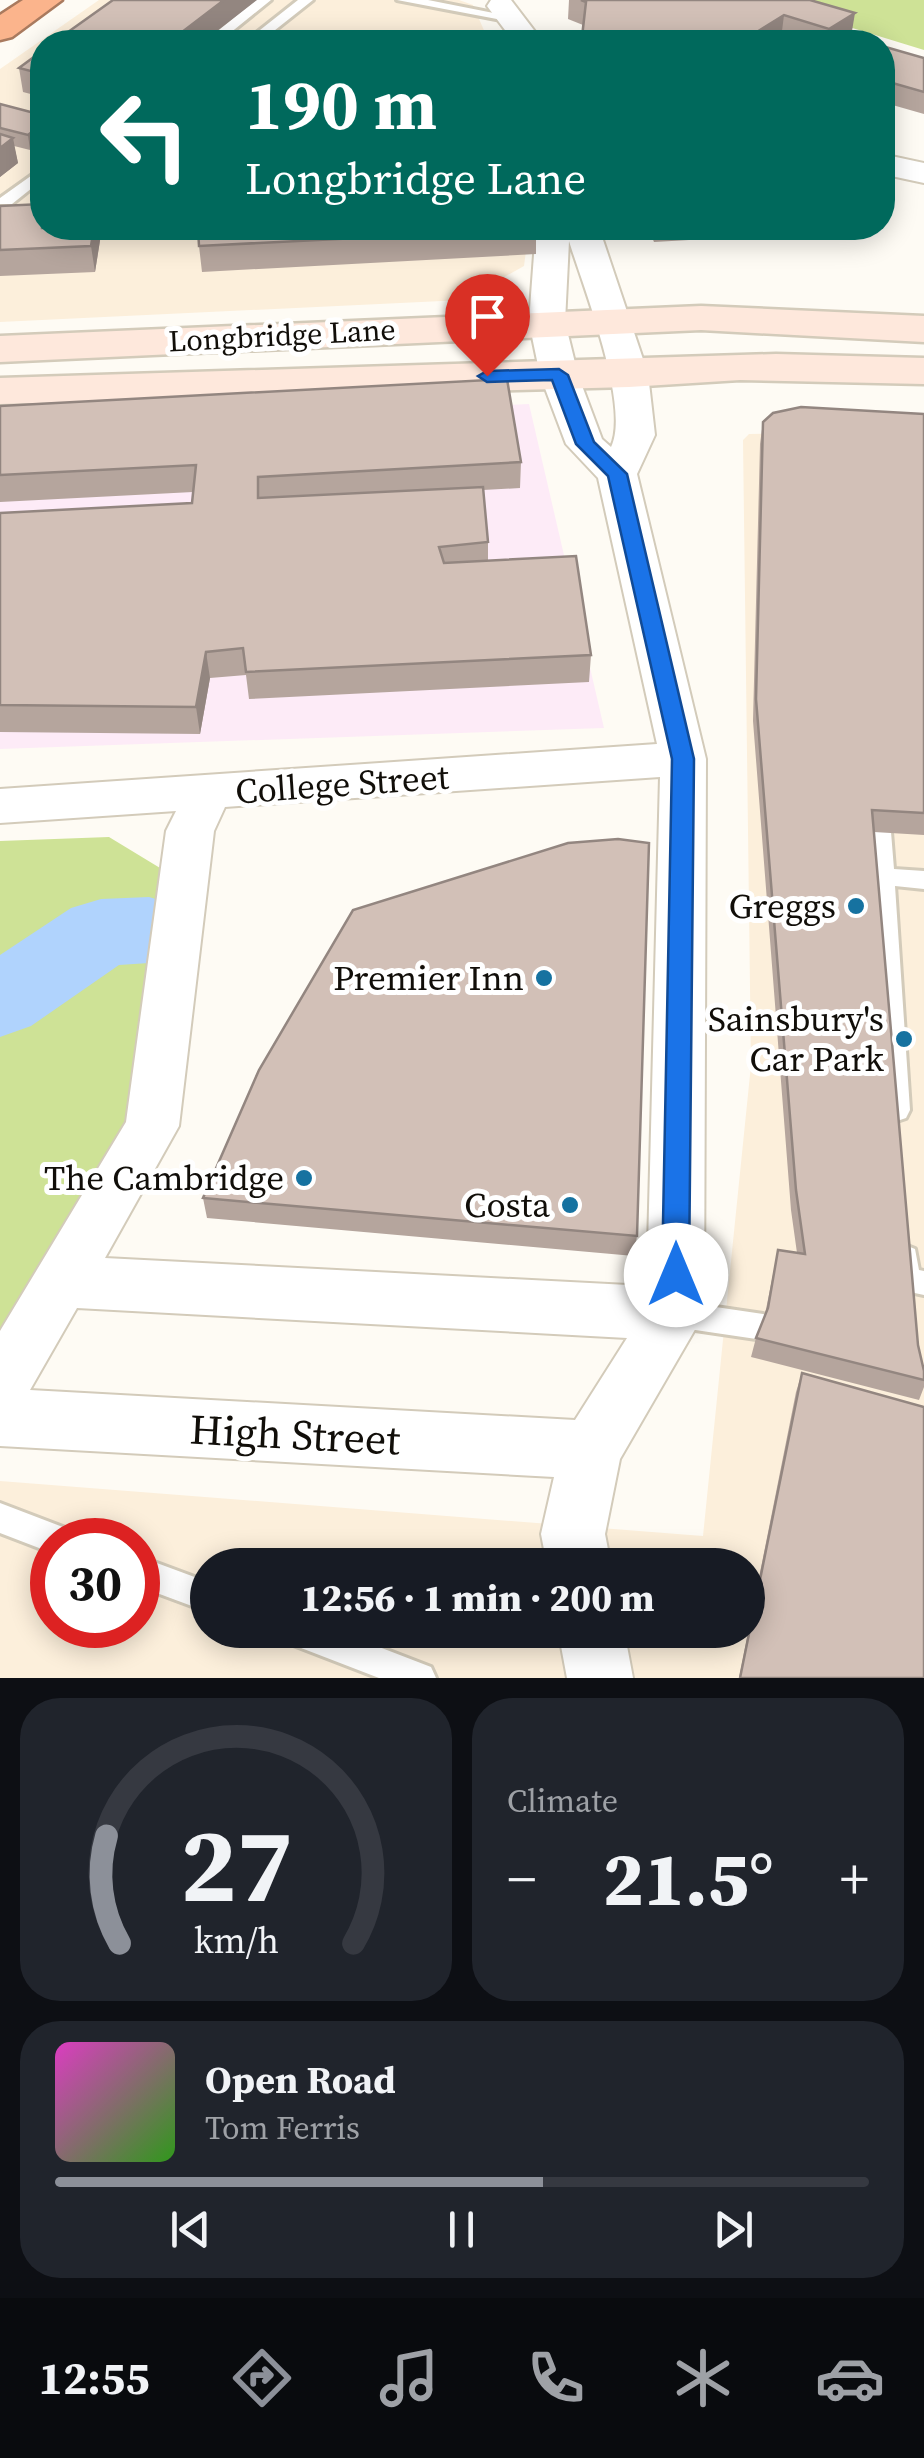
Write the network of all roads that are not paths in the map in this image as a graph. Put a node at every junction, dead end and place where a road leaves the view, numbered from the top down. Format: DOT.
graph roads {
  1 [pos="45,0"];
  2 [pos="264,0"];
  3 [pos="306,0"];
  4 [pos="404,0"];
  5 [pos="514,22"];
  6 [pos="0,30"];
  7 [pos="226,30"];
  8 [pos="267,30"];
  9 [pos="895,167"];
  10 [pos="924,173"];
  11 [pos="30,182"];
  12 [pos="6,201"];
  13 [pos="553,240"];
  14 [pos="586,240"];
  15 [pos="924,329"];
  16 [pos="619,346"];
  17 [pos="553,347"];
  18 [pos="0,349"];
  19 [pos="924,353"];
  20 [pos="0,361"];
  21 [pos="924,371"];
  22 [pos="0,389"];
  23 [pos="617,474"];
  24 [pos="683,759"];
  25 [pos="208,794"];
  26 [pos="0,806"];
  27 [pos="880,832"];
  28 [pos="884,877"];
  29 [pos="924,880"];
  30 [pos="898,1126"];
  31 [pos="903,1223"];
  32 [pos="61,1281"];
  33 [pos="924,1282"];
  34 [pos="675,1314"];
  35 [pos="763,1327"];
  36 [pos="0,1386"];
  37 [pos="0,1417"];
  38 [pos="591,1450"];
  39 [pos="0,1518"];
  40 [pos="30,1530"];
  41 [pos="576,1548"];
  42 [pos="160,1579"];
  43 [pos="190,1590"];
  44 [pos="341,1648"];
  45 [pos="594,1648"];
  46 [pos="420,1678"];
  47 [pos="600,1678"];
  1 -- 6 [label="highway"];
  2 -- 7 [label="lane"];
  3 -- 8 [label="lane"];
  4 -- 5 [label="lane"];
  9 -- 10 [label="street"];
  11 -- 12 [label="lane"];
  13 -- 17 [label="street"];
  14 -- 16 [label="street"];
  15 -- 16 [label="street, Longbridge Lane"];
  16 -- 17 [label="street, Longbridge Lane"];
  16 -- 19 [label="street, Longbridge Lane"];
  16 -- 21 [label="street, Longbridge Lane"];
  16 -- 23 [label="street"];
  17 -- 18 [label="street, Longbridge Lane"];
  17 -- 20 [label="street, Longbridge Lane"];
  17 -- 22 [label="street, Longbridge Lane"];
  17 -- 23 [label="street"];
  23 -- 24 [label="street"];
  24 -- 25 [label="street, College Street"];
  24 -- 34 [label="street"];
  25 -- 26 [label="street, College Street"];
  25 -- 32 [label="street"];
  27 -- 28 [label="lane"];
  28 -- 29 [label="lane"];
  28 -- 30 [label="lane"];
  31 -- 33 [label="lane"];
  32 -- 34 [label="street"];
  32 -- 36 [label="street"];
  34 -- 35 [label="lane"];
  34 -- 38 [label="street"];
  37 -- 38 [label="street, High Street"];
  38 -- 41 [label="street"];
  39 -- 40 [label="lane"];
  42 -- 43 [label="lane"];
  44 -- 46 [label="lane"];
  45 -- 47 [label="street"];
}
